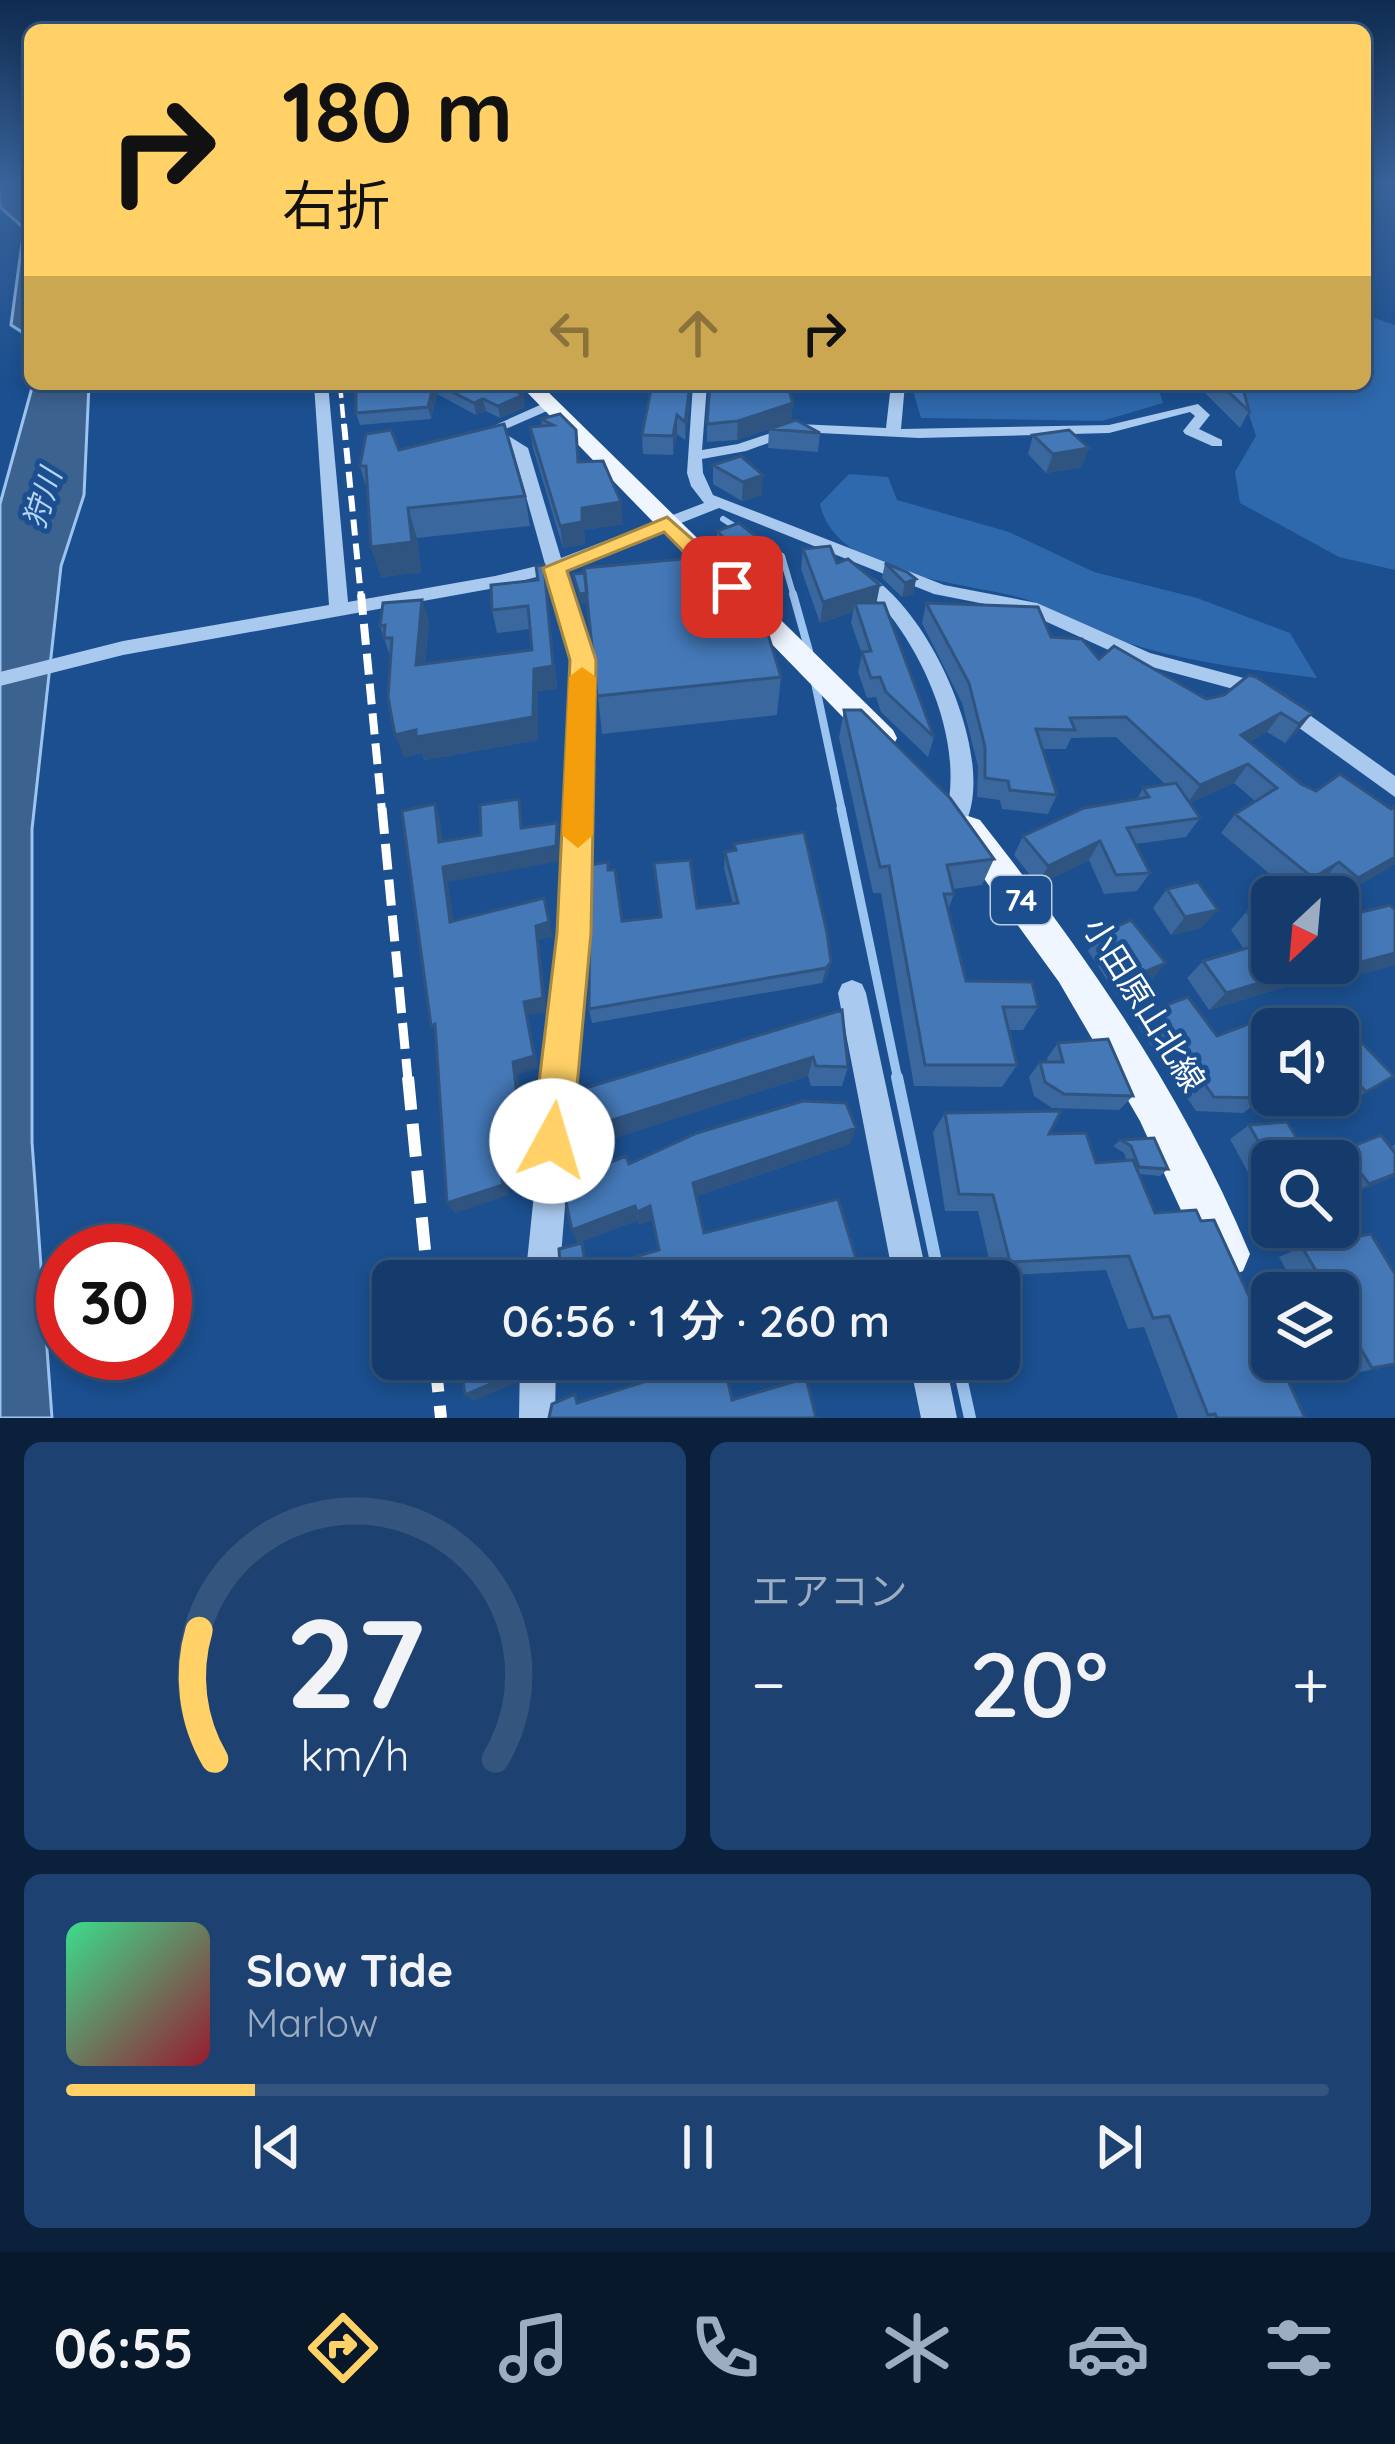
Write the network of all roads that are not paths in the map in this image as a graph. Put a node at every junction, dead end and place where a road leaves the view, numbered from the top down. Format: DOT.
graph roads {
  1 [pos="321,390"];
  2 [pos="535,390"];
  3 [pos="700,390"];
  4 [pos="897,390"];
  5 [pos="549,405"];
  6 [pos="893,432"];
  7 [pos="1217,443"];
  8 [pos="695,456"];
  9 [pos="718,503"];
  10 [pos="667,523"];
  11 [pos="820,544"];
  12 [pos="554,568"];
  13 [pos="339,609"];
  14 [pos="0,679"];
  15 [pos="1395,788"];
  16 [pos="958,815"];
  17 [pos="852,993"];
  18 [pos="544,1260"];
  19 [pos="907,1260"];
  20 [pos="1245,1292"];
  21 [pos="538,1380"];
  22 [pos="931,1380"];
  23 [pos="537,1418"];
  24 [pos="939,1418"];
  1 -- 13 [label="street"];
  2 -- 5 [label="main road, 小田原山北線 / 74"];
  3 -- 8 [label="street"];
  4 -- 6 [label="street"];
  5 -- 10 [label="main road, 小田原山北線 / 74"];
  5 -- 12 [label="street"];
  6 -- 7 [label="street"];
  6 -- 8 [label="street"];
  8 -- 9 [label="street"];
  9 -- 10 [label="street"];
  9 -- 11 [label="street"];
  10 -- 12 [label="street"];
  10 -- 16 [label="main road, 小田原山北線 / 74"];
  11 -- 15 [label="street"];
  11 -- 16 [label="street"];
  12 -- 13 [label="street"];
  12 -- 18 [label="street"];
  13 -- 14 [label="street"];
  16 -- 20 [label="main road, 小田原山北線 / 74"];
  17 -- 19 [label="street"];
  21 -- 23 [label="street"];
  22 -- 24 [label="street"];
}
